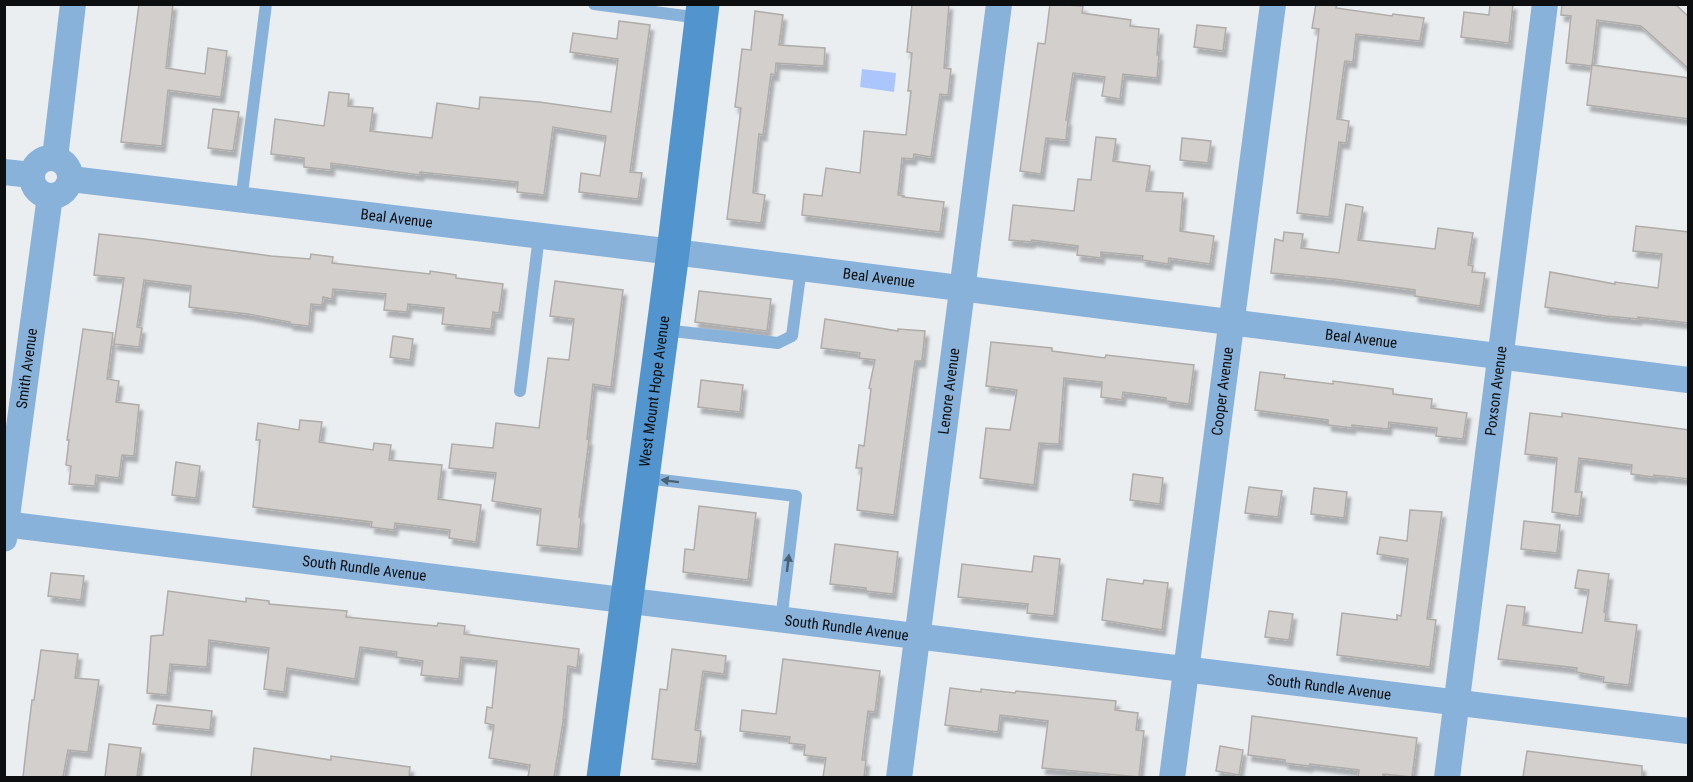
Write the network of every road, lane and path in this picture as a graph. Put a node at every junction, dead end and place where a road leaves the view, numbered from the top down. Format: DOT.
graph roads {
  1 [pos="74,4"];
  2 [pos="266,4"];
  3 [pos="594,4"];
  4 [pos="999,4"];
  5 [pos="1273,4"];
  6 [pos="1545,4"];
  7 [pos="702,11"];
  8 [pos="55,158"];
  9 [pos="4,172"];
  10 [pos="32,175"];
  11 [pos="71,179"];
  12 [pos="50,196"];
  13 [pos="241,201"];
  14 [pos="539,236"];
  15 [pos="673,252"];
  16 [pos="801,268"];
  17 [pos="962,289"];
  18 [pos="1231,322"];
  19 [pos="663,330"];
  20 [pos="1500,356"];
  21 [pos="1689,380"];
  22 [pos="519,391"];
  23 [pos="643,478"];
  24 [pos="5,529"];
  25 [pos="626,602"];
  26 [pos="781,621"];
  27 [pos="918,636"];
  28 [pos="1186,669"];
  29 [pos="1457,703"];
  30 [pos="1689,731"];
  31 [pos="603,777"];
  32 [pos="899,777"];
  33 [pos="1172,777"];
  34 [pos="1447,777"];
  1 -- 8 [label="street"];
  2 -- 13 [label="lane"];
  3 -- 7 [label="lane"];
  4 -- 17 [label="street, Lenore Avenue"];
  5 -- 18 [label="street, Cooper Avenue"];
  6 -- 20 [label="street, Poxson Avenue"];
  7 -- 15 [label="street, West Mount Hope Avenue"];
  8 -- 10 [label="street"];
  8 -- 11 [label="street"];
  9 -- 10 [label="street"];
  10 -- 12 [label="street"];
  11 -- 12 [label="street"];
  11 -- 13 [label="street, Beal Avenue"];
  12 -- 24 [label="street, Smith Avenue"];
  13 -- 14 [label="street, Beal Avenue"];
  14 -- 15 [label="street, Beal Avenue"];
  14 -- 22 [label="lane"];
  15 -- 16 [label="street, Beal Avenue"];
  15 -- 19 [label="street, West Mount Hope Avenue"];
  16 -- 17 [label="street, Beal Avenue"];
  16 -- 19 [label="lane"];
  17 -- 18 [label="street, Beal Avenue"];
  17 -- 27 [label="street, Lenore Avenue"];
  18 -- 20 [label="street, Beal Avenue"];
  18 -- 28 [label="street, Cooper Avenue"];
  19 -- 23 [label="street, West Mount Hope Avenue"];
  20 -- 21 [label="street, Beal Avenue"];
  20 -- 29 [label="street, Poxson Avenue"];
  23 -- 25 [label="street, West Mount Hope Avenue"];
  26 -- 23 [label="lane, one-way"];
  24 -- 25 [label="street, South Rundle Avenue"];
  25 -- 26 [label="street, South Rundle Avenue"];
  25 -- 31 [label="street, West Mount Hope Avenue"];
  26 -- 27 [label="street, South Rundle Avenue"];
  27 -- 28 [label="street, South Rundle Avenue"];
  27 -- 32 [label="street, Lenore Avenue"];
  28 -- 29 [label="street, South Rundle Avenue"];
  28 -- 33 [label="street, Cooper Avenue"];
  29 -- 30 [label="street, South Rundle Avenue"];
  29 -- 34 [label="street, Poxson Avenue"];
}
